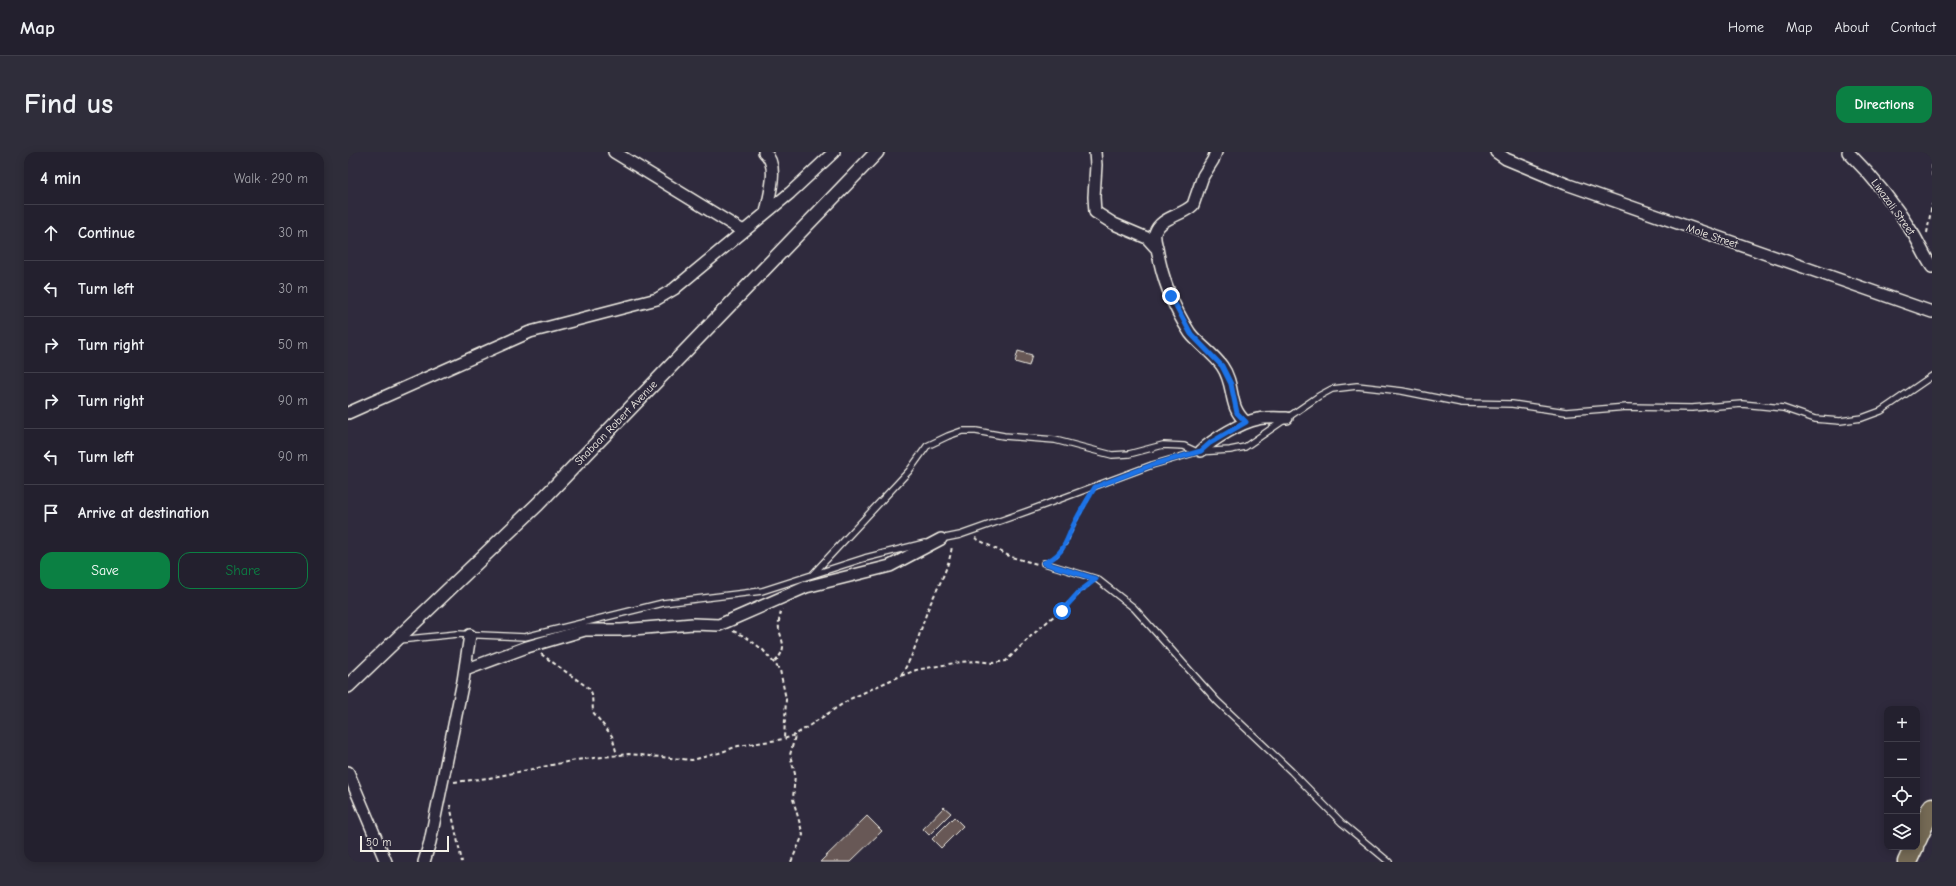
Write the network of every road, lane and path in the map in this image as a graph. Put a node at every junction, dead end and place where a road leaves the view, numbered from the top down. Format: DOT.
graph roads {
  1 [pos="614,152"];
  2 [pos="764,152"];
  3 [pos="834,152"];
  4 [pos="877,152"];
  5 [pos="1094,152"];
  6 [pos="1216,152"];
  7 [pos="1496,152"];
  8 [pos="1848,152"];
  9 [pos="1932,165"];
  10 [pos="1932,179"];
  11 [pos="1932,204"];
  12 [pos="766,213"];
  13 [pos="743,231"];
  14 [pos="1927,235"];
  15 [pos="1157,249"];
  16 [pos="1932,267"];
  17 [pos="1932,312"];
  18 [pos="1932,376"];
  19 [pos="348,413"];
  20 [pos="1287,418"];
  21 [pos="1246,422"];
  22 [pos="1199,451"];
  23 [pos="1095,487"];
  24 [pos="965,533"];
  25 [pos="953,536"];
  26 [pos="941,539"];
  27 [pos="1044,563"];
  28 [pos="811,576"];
  29 [pos="1096,579"];
  30 [pos="785,597"];
  31 [pos="719,625"];
  32 [pos="470,635"];
  33 [pos="396,641"];
  34 [pos="530,646"];
  35 [pos="775,662"];
  36 [pos="465,670"];
  37 [pos="900,676"];
  38 [pos="348,686"];
  39 [pos="795,735"];
  40 [pos="784,739"];
  41 [pos="617,755"];
  42 [pos="348,772"];
  43 [pos="442,783"];
  44 [pos="450,804"];
  45 [pos="1932,807"];
  46 [pos="1920,833"];
  47 [pos="1913,850"];
  48 [pos="386,862"];
  49 [pos="424,862"];
  50 [pos="462,862"];
  51 [pos="791,862"];
  52 [pos="1389,862"];
  53 [pos="1907,862"];
  1 -- 13 [label="street"];
  2 -- 12 [label="street"];
  3 -- 12 [label="street"];
  4 -- 33 [label="street, Shabaan Robert Avenue"];
  5 -- 15 [label="street"];
  6 -- 15 [label="street"];
  7 -- 17 [label="street, Mole Street"];
  8 -- 16 [label="street, Liwazali Street"];
  9 -- 10 [label="path"];
  11 -- 14 [label="path"];
  12 -- 13 [label="street"];
  13 -- 19 [label="street"];
  15 -- 21 [label="street"];
  18 -- 20 [label="lane"];
  20 -- 21 [label="street"];
  20 -- 22 [label="lane"];
  21 -- 22 [label="street"];
  22 -- 23 [label="lane"];
  22 -- 28 [label="lane"];
  23 -- 24 [label="lane"];
  23 -- 27 [label="path"];
  24 -- 25 [label="lane"];
  24 -- 27 [label="path"];
  25 -- 26 [label="lane"];
  25 -- 37 [label="path"];
  26 -- 28 [label="lane"];
  26 -- 30 [label="street"];
  27 -- 29 [label="lane"];
  28 -- 32 [label="lane"];
  29 -- 37 [label="path"];
  29 -- 52 [label="lane"];
  30 -- 31 [label="street"];
  30 -- 35 [label="path"];
  31 -- 34 [label="street"];
  31 -- 35 [label="path"];
  32 -- 33 [label="lane"];
  32 -- 36 [label="street"];
  33 -- 38 [label="street, Shabaan Robert Avenue"];
  34 -- 36 [label="street"];
  34 -- 41 [label="path"];
  35 -- 40 [label="path"];
  36 -- 43 [label="street"];
  37 -- 39 [label="path"];
  39 -- 40 [label="path"];
  39 -- 51 [label="path"];
  40 -- 41 [label="path"];
  41 -- 43 [label="path"];
  42 -- 48 [label="street"];
  43 -- 49 [label="street"];
  44 -- 50 [label="path"];
  45 -- 46 [label="highway"];
  47 -- 53 [label="highway"];
}
